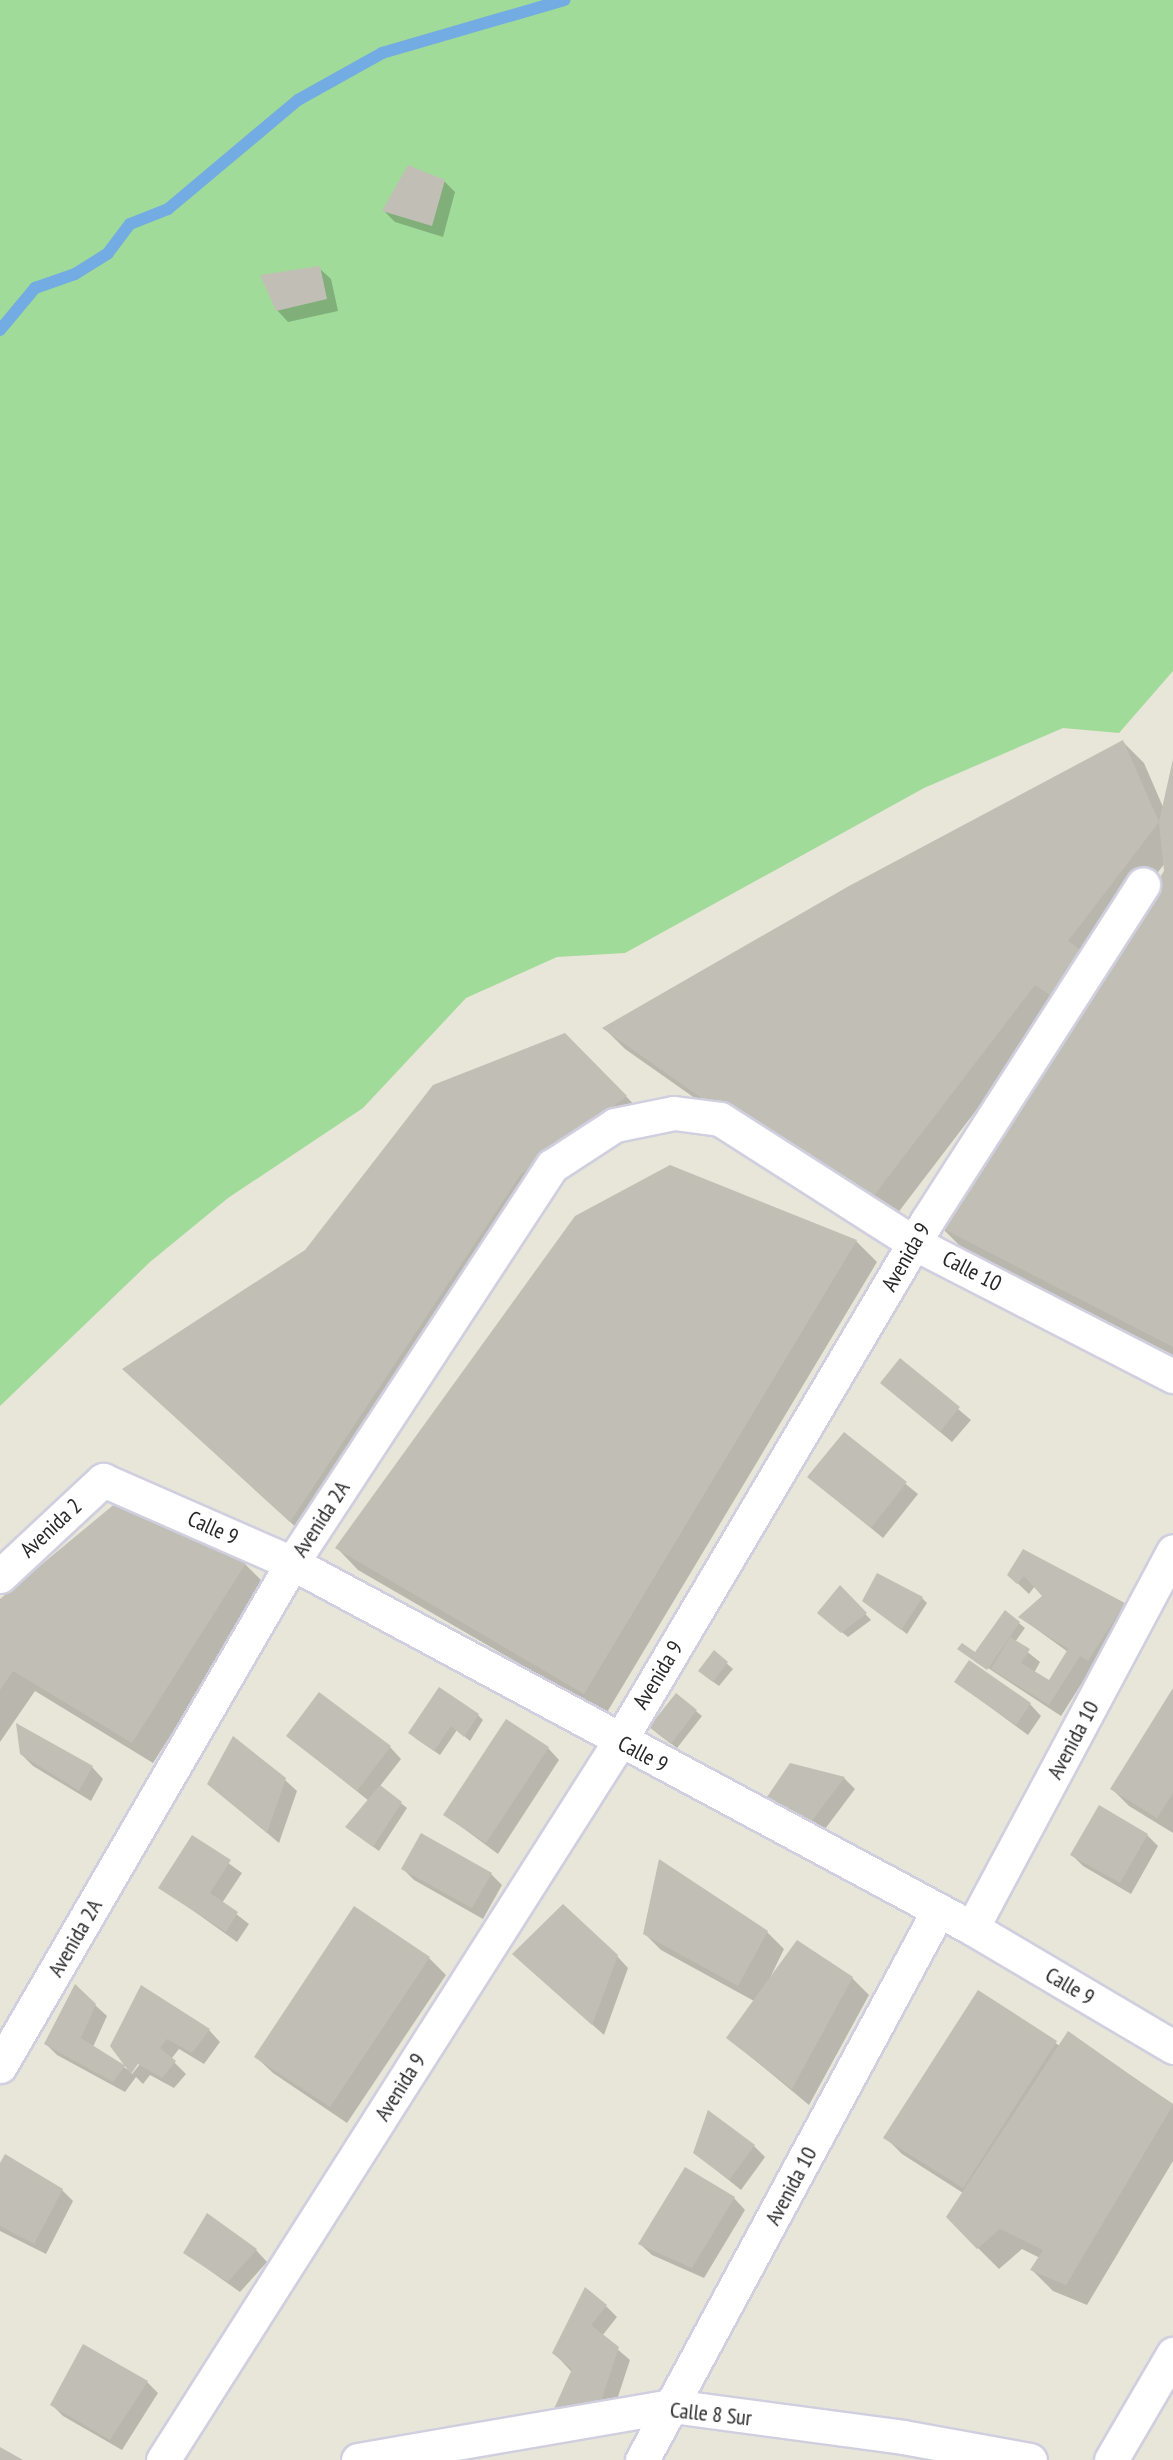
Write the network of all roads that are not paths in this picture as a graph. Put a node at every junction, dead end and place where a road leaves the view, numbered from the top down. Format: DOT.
graph roads {
  1 [pos="1143,884"];
  2 [pos="747,1135"];
  3 [pos="915,1243"];
  4 [pos="1173,1376"];
  5 [pos="103,1480"];
  6 [pos="1173,1551"];
  7 [pos="292,1563"];
  8 [pos="0,1576"];
  9 [pos="619,1742"];
  10 [pos="938,1911"];
  11 [pos="972,1928"];
  12 [pos="1173,2047"];
  13 [pos="0,2066"];
  14 [pos="1173,2354"];
  15 [pos="672,2406"];
  16 [pos="163,2460"];
  17 [pos="358,2460"];
  18 [pos="642,2460"];
  19 [pos="1030,2460"];
  20 [pos="1111,2460"];
  1 -- 3 [label="street, Avenida 9"];
  2 -- 3 [label="street, Calle 10"];
  2 -- 7 [label="street, Avenida 2A"];
  3 -- 4 [label="street, Calle 10"];
  3 -- 9 [label="street, Avenida 9"];
  5 -- 7 [label="street, Calle 9"];
  5 -- 8 [label="street, Avenida 2"];
  6 -- 11 [label="street, Avenida 10"];
  7 -- 9 [label="street, Calle 9"];
  7 -- 13 [label="street, Avenida 2A"];
  9 -- 10 [label="street, Calle 9"];
  9 -- 16 [label="street, Avenida 9"];
  10 -- 11 [label="street, Calle 9"];
  10 -- 15 [label="street, Avenida 10"];
  11 -- 12 [label="street, Calle 9"];
  14 -- 20 [label="street"];
  15 -- 17 [label="street, Calle 8 Sur"];
  15 -- 18 [label="street, Avenida 10"];
  15 -- 19 [label="street, Calle 8 Sur"];
}
